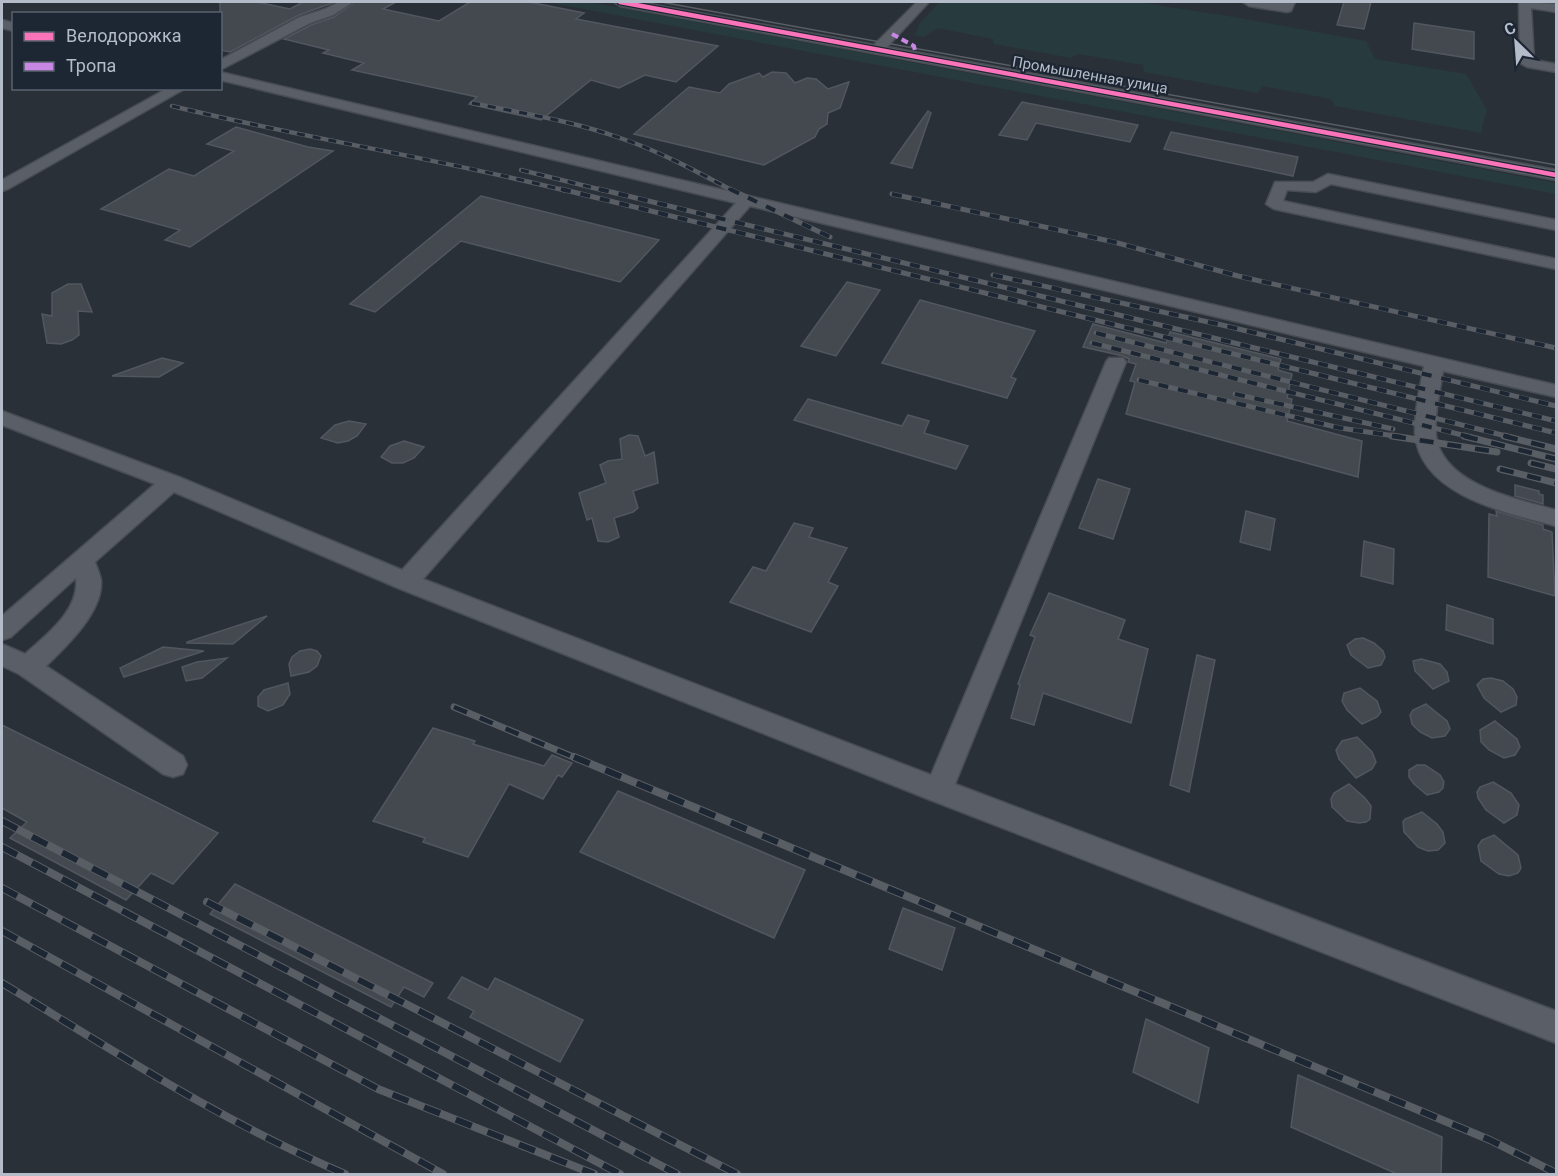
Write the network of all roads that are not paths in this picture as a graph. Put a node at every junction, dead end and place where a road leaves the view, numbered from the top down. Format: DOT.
graph roads {
  1 [pos="347,2"];
  2 [pos="620,2"];
  3 [pos="923,2"];
  4 [pos="1248,2"];
  5 [pos="1289,2"];
  6 [pos="1557,8"];
  7 [pos="877,50"];
  8 [pos="222,65"];
  9 [pos="1557,68"];
  10 [pos="222,76"];
  11 [pos="175,90"];
  12 [pos="1557,175"];
  13 [pos="2,186"];
  14 [pos="746,201"];
  15 [pos="1557,225"];
  16 [pos="1557,264"];
  17 [pos="1116,362"];
  18 [pos="1434,363"];
  19 [pos="1557,392"];
  20 [pos="2,418"];
  21 [pos="171,482"];
  22 [pos="1557,518"];
  23 [pos="82,560"];
  24 [pos="406,582"];
  25 [pos="2,630"];
  26 [pos="2,654"];
  27 [pos="28,666"];
  28 [pos="173,765"];
  29 [pos="938,790"];
  30 [pos="1557,1027"];
  1 -- 8 [label="street"];
  2 -- 7 [label="street, Промышленная улица"];
  3 -- 7 [label="street"];
  4 -- 5 [label="street"];
  6 -- 9 [label="street"];
  7 -- 12 [label="street, Промышленная улица"];
  10 -- 14 [label="street"];
  11 -- 13 [label="street"];
  14 -- 18 [label="street"];
  14 -- 24 [label="street"];
  15 -- 16 [label="street"];
  17 -- 29 [label="street"];
  18 -- 19 [label="street"];
  18 -- 22 [label="street"];
  20 -- 21 [label="street"];
  21 -- 23 [label="street"];
  21 -- 24 [label="street"];
  23 -- 25 [label="street"];
  23 -- 27 [label="street"];
  24 -- 29 [label="street"];
  26 -- 27 [label="street"];
  27 -- 28 [label="street"];
  29 -- 30 [label="street"];
}
